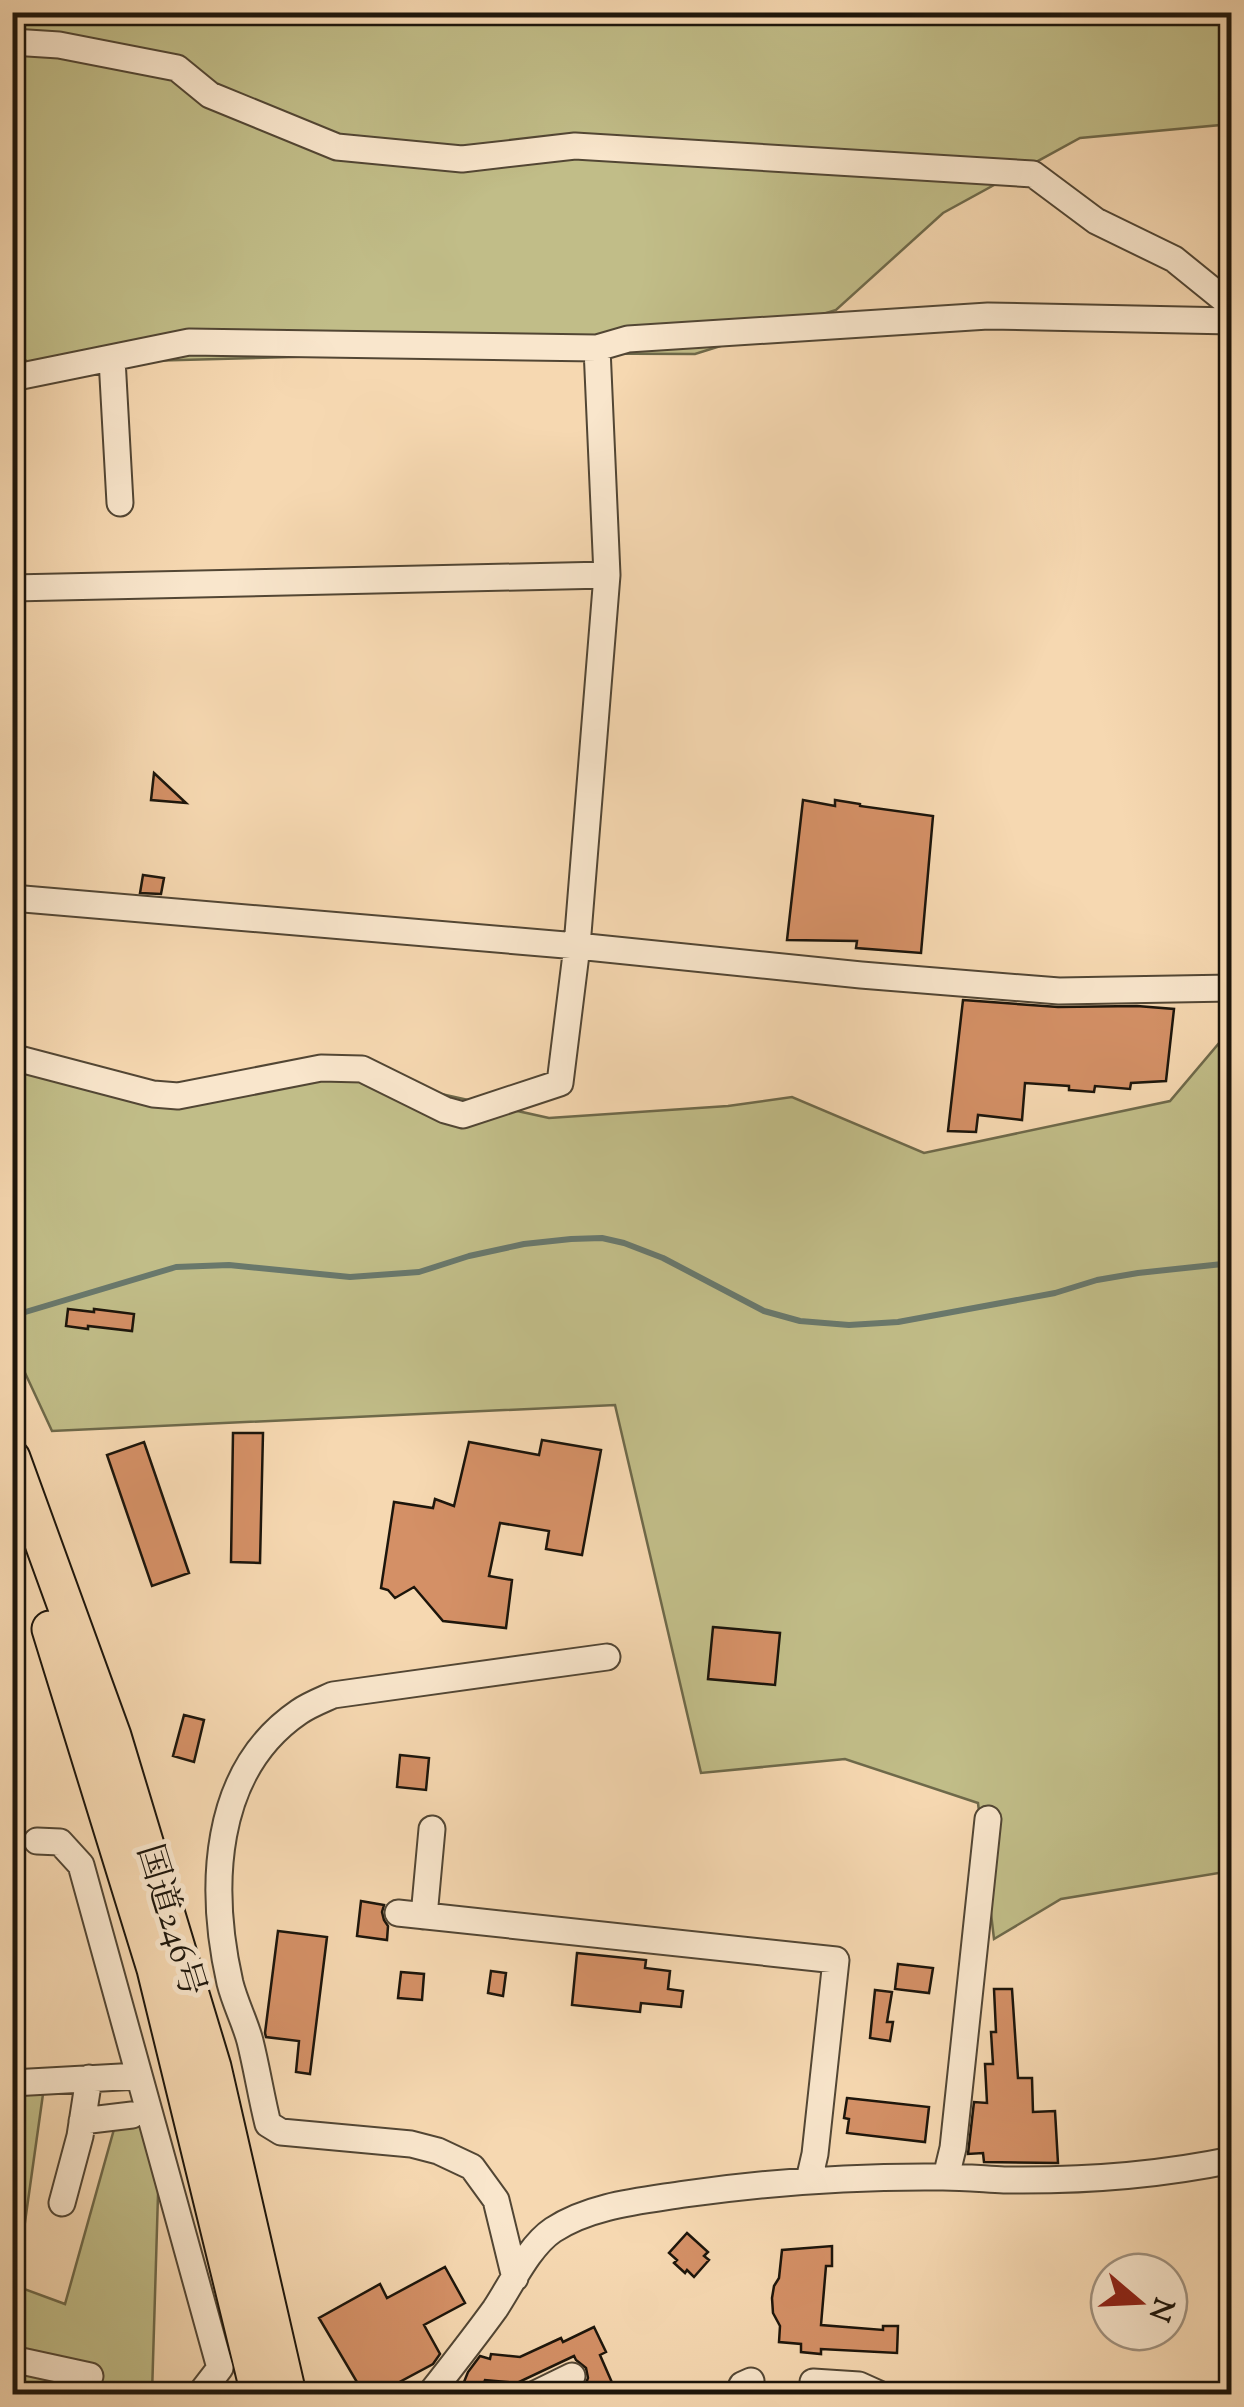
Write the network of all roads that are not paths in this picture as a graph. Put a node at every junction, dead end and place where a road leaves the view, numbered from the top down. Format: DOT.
graph roads {
  1 [pos="12,42"];
  2 [pos="1232,306"];
  3 [pos="1232,321"];
  4 [pos="597,348"];
  5 [pos="112,359"];
  6 [pos="12,378"];
  7 [pos="120,503"];
  8 [pos="607,575"];
  9 [pos="12,588"];
  10 [pos="12,898"];
  11 [pos="576,946"];
  12 [pos="1232,988"];
  13 [pos="12,1056"];
  14 [pos="12,1458"];
  15 [pos="12,1524"];
  16 [pos="606,1657"];
  17 [pos="988,1818"];
  18 [pos="432,1829"];
  19 [pos="37,1841"];
  20 [pos="140,2076"];
  21 [pos="89,2078"];
  22 [pos="12,2083"];
  23 [pos="132,2116"];
  24 [pos="82,2121"];
  25 [pos="1232,2160"];
  26 [pos="946,2176"];
  27 [pos="809,2180"];
  28 [pos="62,2203"];
  29 [pos="515,2278"];
  30 [pos="12,2358"];
  31 [pos="90,2376"];
  32 [pos="572,2376"];
  33 [pos="812,2382"];
  34 [pos="442,2392"];
  35 [pos="200,2394"];
  36 [pos="258,2394"];
  37 [pos="288,2394"];
  38 [pos="535,2394"];
  39 [pos="879,2394"];
  1 -- 2 [label="street"];
  3 -- 4 [label="street"];
  4 -- 5 [label="street"];
  4 -- 8 [label="street"];
  5 -- 6 [label="street"];
  5 -- 7 [label="street"];
  8 -- 9 [label="street"];
  8 -- 11 [label="street"];
  10 -- 11 [label="street"];
  11 -- 12 [label="street"];
  11 -- 13 [label="street"];
  14 -- 37 [label="highway, 国道246号"];
  15 -- 36 [label="highway, 国道246号"];
  16 -- 29 [label="street"];
  17 -- 26 [label="street"];
  18 -- 27 [label="street"];
  19 -- 20 [label="street"];
  20 -- 21 [label="street"];
  20 -- 35 [label="street"];
  21 -- 22 [label="street"];
  21 -- 24 [label="street"];
  23 -- 24 [label="street"];
  24 -- 28 [label="street"];
  25 -- 26 [label="street"];
  26 -- 27 [label="street"];
  27 -- 29 [label="street"];
  29 -- 34 [label="street"];
  30 -- 31 [label="street"];
  32 -- 38 [label="street"];
  33 -- 39 [label="street"];
}
